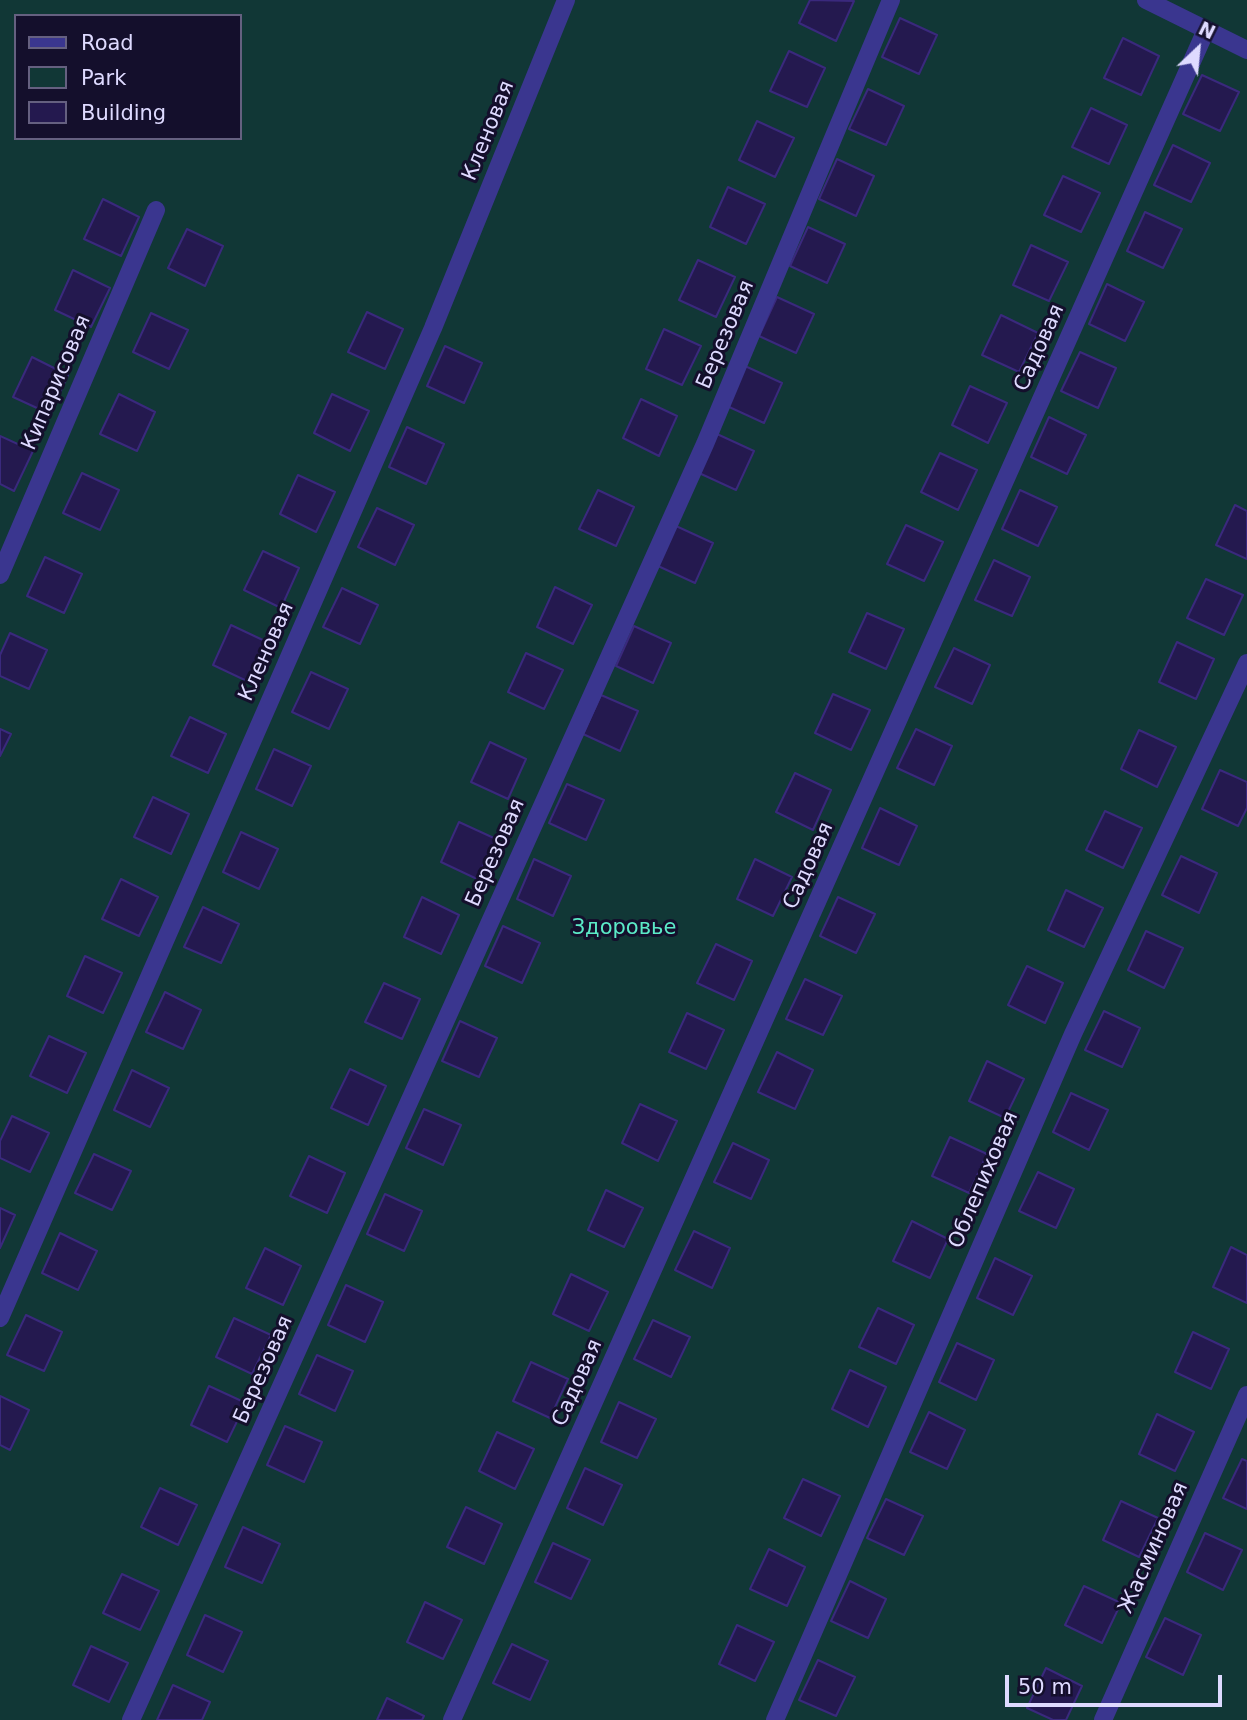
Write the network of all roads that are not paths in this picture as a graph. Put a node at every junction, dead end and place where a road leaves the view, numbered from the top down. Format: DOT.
graph roads {
  1 [pos="566,0"];
  2 [pos="891,0"];
  3 [pos="1146,0"];
  4 [pos="1206,30"];
  5 [pos="1247,50"];
  6 [pos="156,210"];
  7 [pos="0,575"];
  8 [pos="1247,663"];
  9 [pos="0,1318"];
  10 [pos="1247,1395"];
  11 [pos="131,1720"];
  12 [pos="452,1720"];
  13 [pos="775,1720"];
  14 [pos="1103,1720"];
  1 -- 9 [label="street, Кленовая"];
  2 -- 11 [label="street, Березовая"];
  3 -- 4 [label="street"];
  4 -- 5 [label="street"];
  4 -- 12 [label="street, Садовая"];
  6 -- 7 [label="street, Кипарисовая"];
  8 -- 13 [label="street, Облепиховая"];
  10 -- 14 [label="street, Жасминовая"];
}
